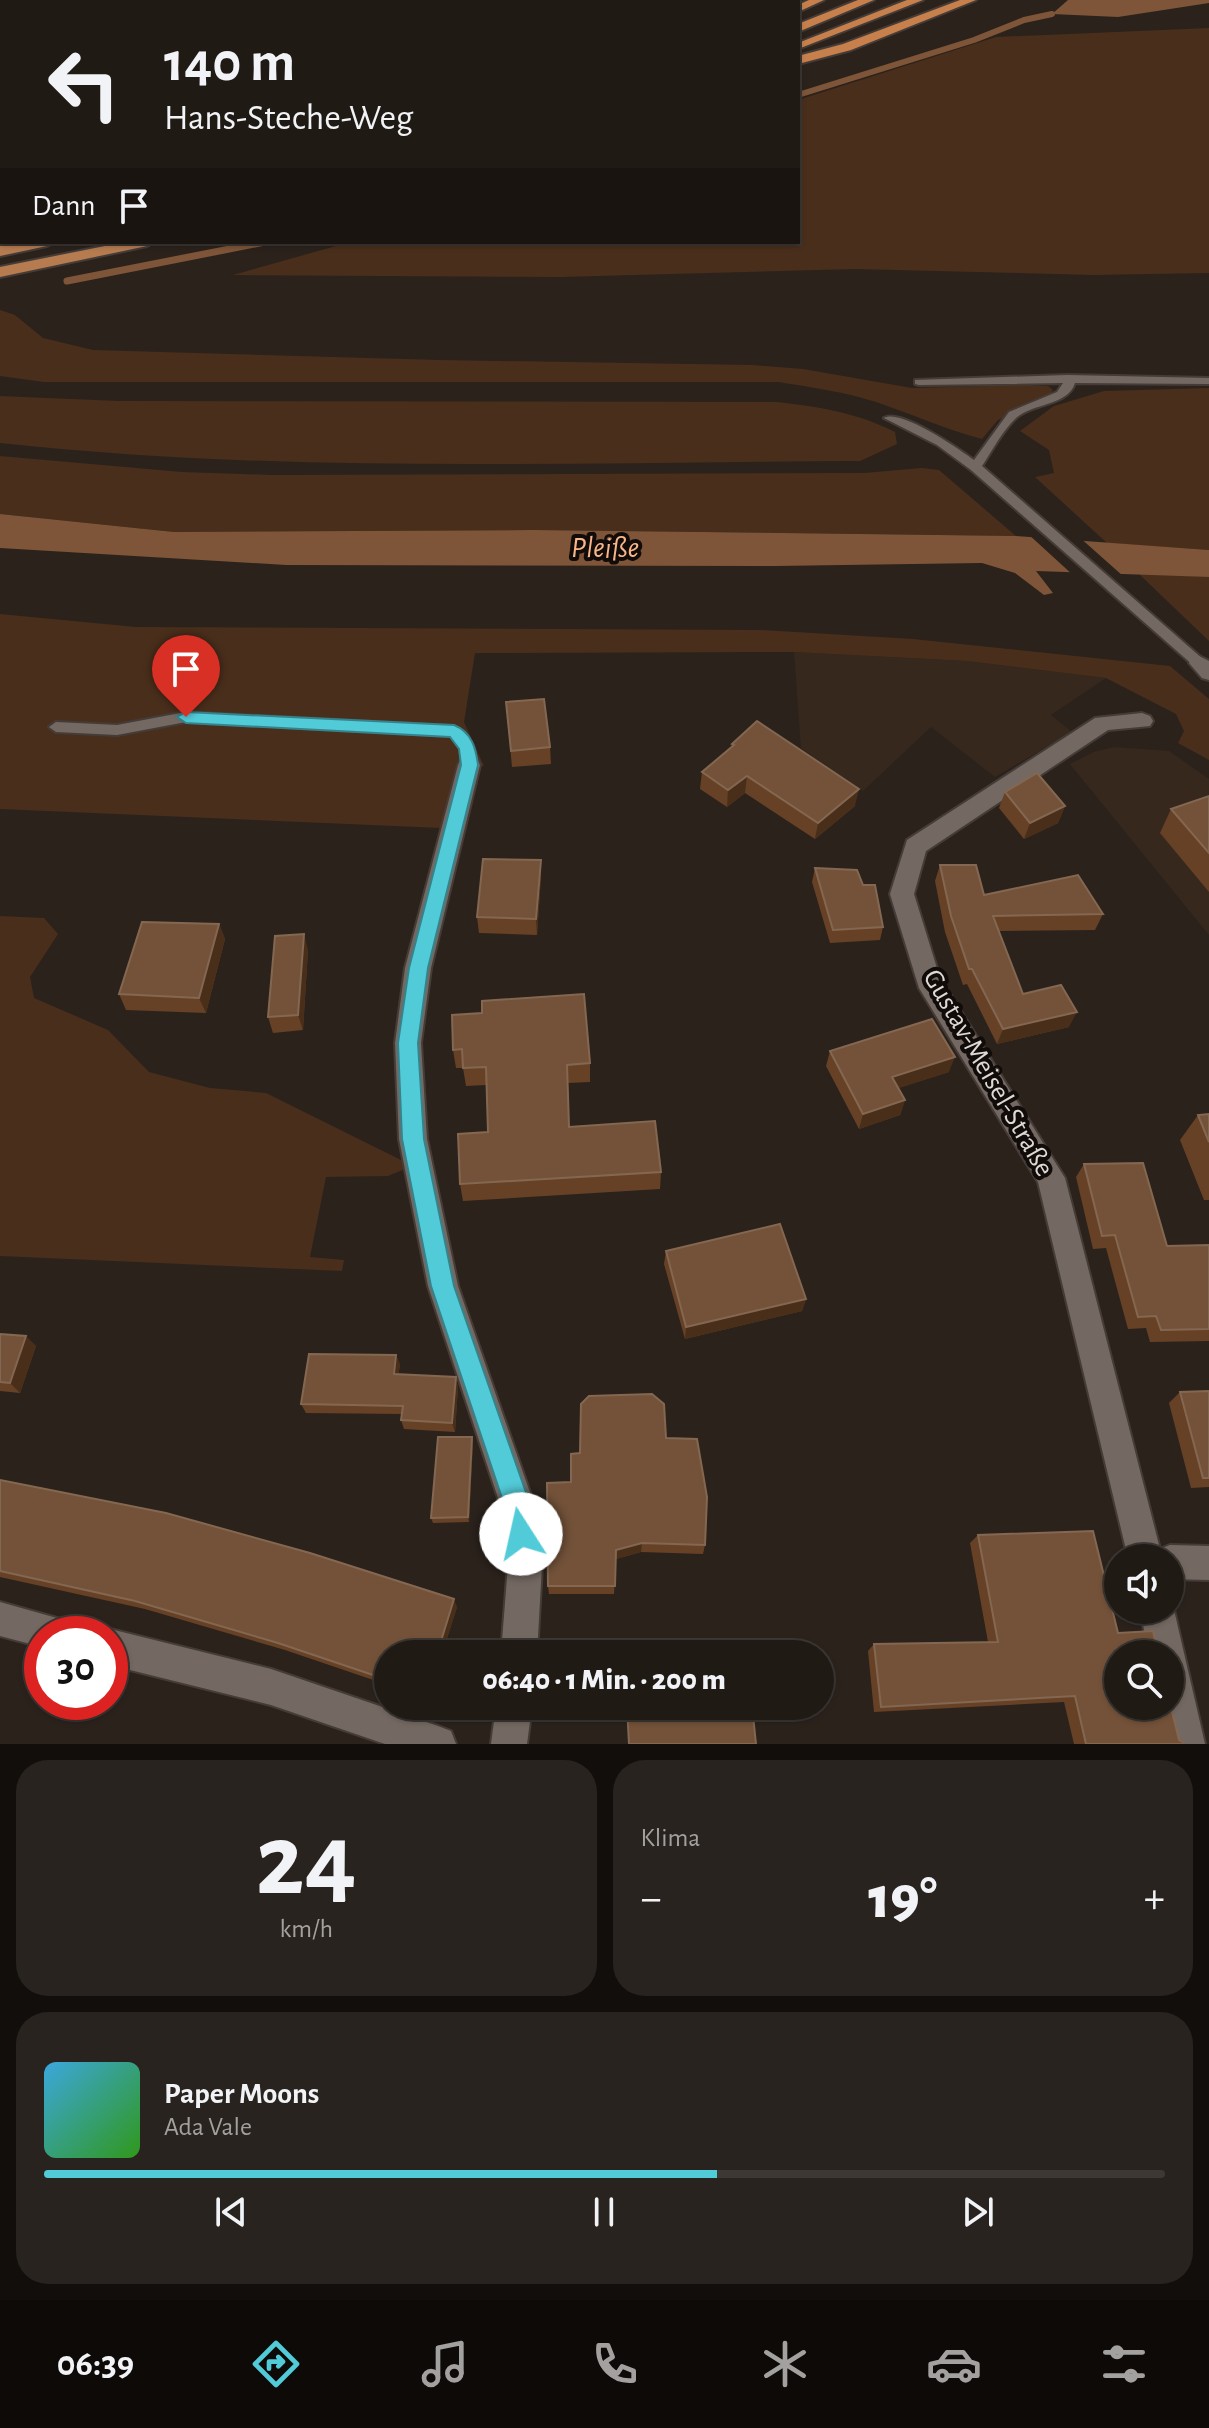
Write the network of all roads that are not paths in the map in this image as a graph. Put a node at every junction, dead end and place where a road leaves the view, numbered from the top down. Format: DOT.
graph roads {
  1 [pos="868,0"];
  2 [pos="917,0"];
  3 [pos="970,0"];
  4 [pos="800,27"];
  5 [pos="800,46"];
  6 [pos="800,59"];
  7 [pos="37,244"];
  8 [pos="137,244"];
  9 [pos="0,251"];
  10 [pos="0,272"];
  11 [pos="1067,378"];
  12 [pos="1209,381"];
  13 [pos="919,382"];
  14 [pos="890,418"];
  15 [pos="975,467"];
  16 [pos="1204,668"];
  17 [pos="1142,721"];
  18 [pos="56,727"];
  19 [pos="469,765"];
  20 [pos="1142,1544"];
  21 [pos="1184,1562"];
  22 [pos="1209,1563"];
  23 [pos="0,1619"];
  24 [pos="24,1625"];
  25 [pos="520,1640"];
  26 [pos="128,1651"];
  27 [pos="512,1720"];
  28 [pos="1182,1720"];
  29 [pos="438,1744"];
  30 [pos="509,1744"];
  31 [pos="1187,1744"];
  1 -- 4 [label="highway"];
  2 -- 5 [label="highway"];
  3 -- 6 [label="highway"];
  7 -- 9 [label="highway"];
  8 -- 10 [label="highway"];
  11 -- 12 [label="lane"];
  11 -- 13 [label="lane"];
  11 -- 15 [label="lane"];
  14 -- 15 [label="lane"];
  15 -- 16 [label="lane"];
  17 -- 20 [label="street, Gustav-Meisel-Straße"];
  18 -- 19 [label="lane"];
  19 -- 25 [label="street"];
  21 -- 22 [label="street"];
  23 -- 24 [label="street"];
  26 -- 29 [label="street"];
  27 -- 30 [label="street"];
  28 -- 31 [label="street"];
}
